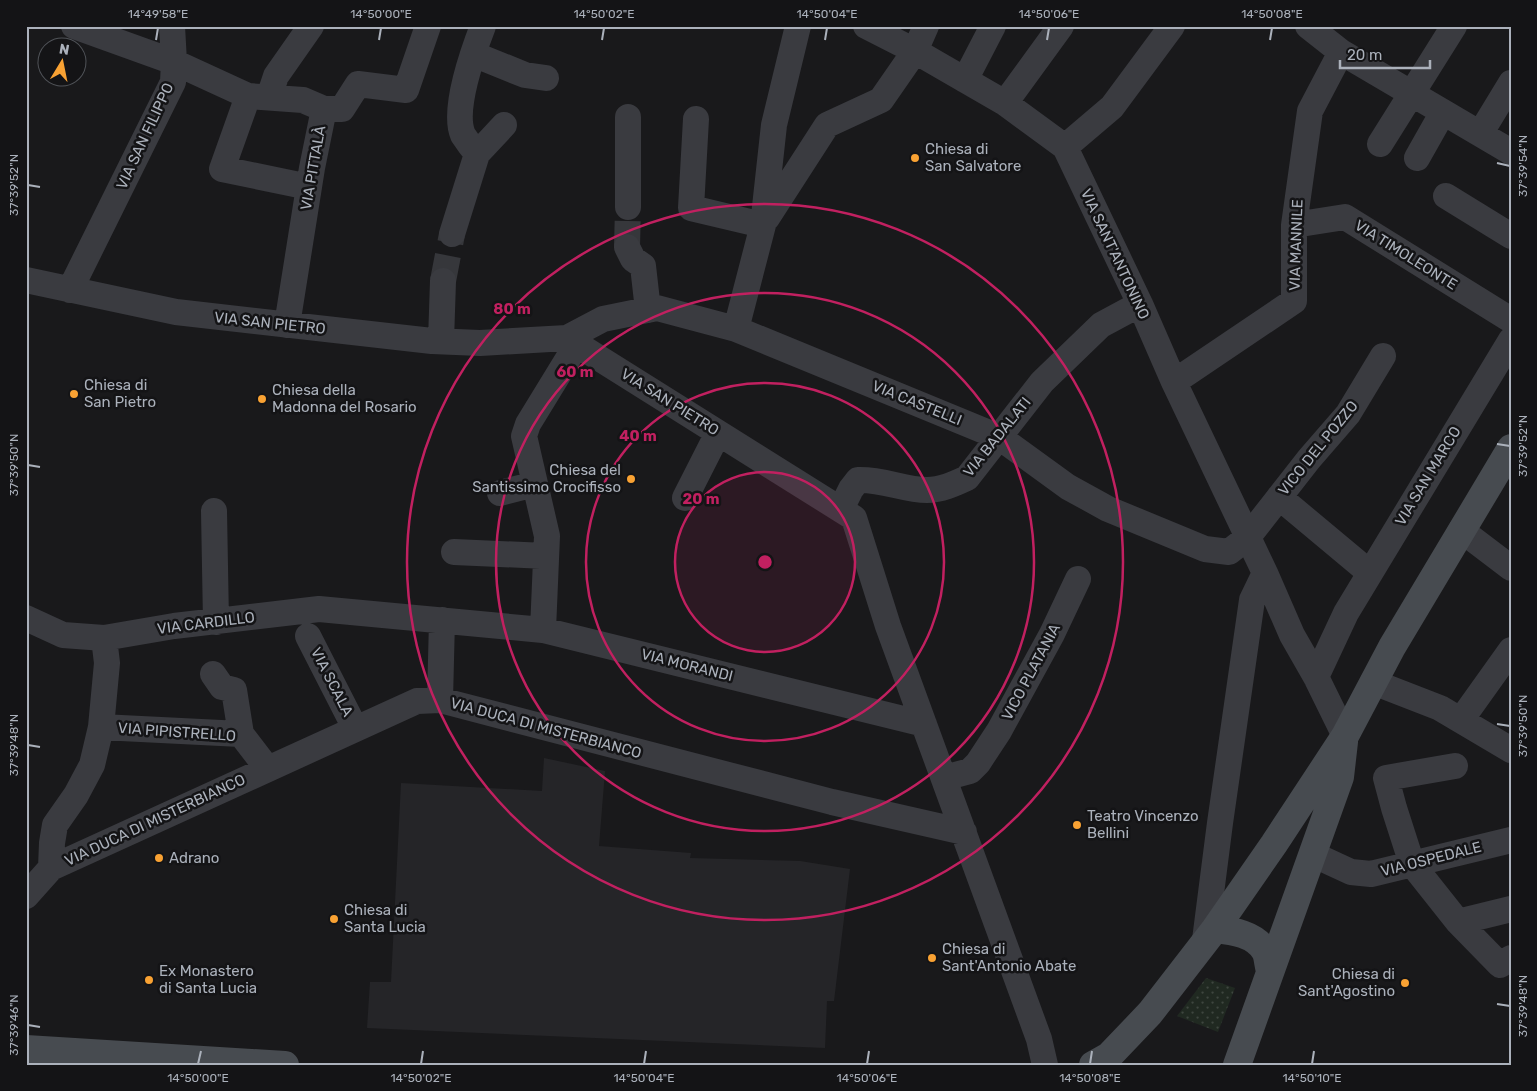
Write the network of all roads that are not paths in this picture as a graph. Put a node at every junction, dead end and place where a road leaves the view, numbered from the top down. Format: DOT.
graph roads {
  1 [pos="74,26"];
  2 [pos="172,26"];
  3 [pos="311,26"];
  4 [pos="428,26"];
  5 [pos="483,26"];
  6 [pos="798,26"];
  7 [pos="866,26"];
  8 [pos="926,26"];
  9 [pos="994,26"];
  10 [pos="1062,26"];
  11 [pos="1172,26"];
  12 [pos="1308,26"];
  13 [pos="1454,26"];
  14 [pos="915,51"];
  15 [pos="1341,52"];
  16 [pos="472,54"];
  17 [pos="174,62"];
  18 [pos="546,78"];
  19 [pos="965,80"];
  20 [pos="1511,83"];
  21 [pos="1411,93"];
  22 [pos="259,96"];
  23 [pos="1005,103"];
  24 [pos="324,109"];
  25 [pos="1443,112"];
  26 [pos="628,117"];
  27 [pos="696,119"];
  28 [pos="504,124"];
  29 [pos="1480,134"];
  30 [pos="1380,144"];
  31 [pos="1064,147"];
  32 [pos="1511,152"];
  33 [pos="477,154"];
  34 [pos="1417,158"];
  35 [pos="309,187"];
  36 [pos="1446,196"];
  37 [pos="628,207"];
  38 [pos="1294,224"];
  39 [pos="763,225"];
  40 [pos="452,234"];
  41 [pos="1511,236"];
  42 [pos="627,247"];
  43 [pos="26,280"];
  44 [pos="443,281"];
  45 [pos="70,290"];
  46 [pos="1140,304"];
  47 [pos="648,310"];
  48 [pos="1511,320"];
  49 [pos="287,325"];
  50 [pos="736,329"];
  51 [pos="1511,340"];
  52 [pos="441,341"];
  53 [pos="572,341"];
  54 [pos="1383,356"];
  55 [pos="1174,382"];
  56 [pos="718,433"];
  57 [pos="999,437"];
  58 [pos="1507,464"];
  59 [pos="535,484"];
  60 [pos="500,492"];
  61 [pos="1279,497"];
  62 [pos="685,498"];
  63 [pos="841,509"];
  64 [pos="214,511"];
  65 [pos="1461,530"];
  66 [pos="1248,537"];
  67 [pos="454,552"];
  68 [pos="546,556"];
  69 [pos="1511,568"];
  70 [pos="1265,572"];
  71 [pos="1370,573"];
  72 [pos="1078,579"];
  73 [pos="26,618"];
  74 [pos="442,620"];
  75 [pos="216,622"];
  76 [pos="543,630"];
  77 [pos="308,636"];
  78 [pos="104,638"];
  79 [pos="1511,650"];
  80 [pos="213,674"];
  81 [pos="1316,677"];
  82 [pos="1374,682"];
  83 [pos="440,700"];
  84 [pos="1467,712"];
  85 [pos="921,715"];
  86 [pos="101,727"];
  87 [pos="355,728"];
  88 [pos="241,734"];
  89 [pos="1345,736"];
  90 [pos="1511,750"];
  91 [pos="1455,766"];
  92 [pos="267,768"];
  93 [pos="944,778"];
  94 [pos="964,832"];
  95 [pos="1511,840"];
  96 [pos="1312,854"];
  97 [pos="1412,864"];
  98 [pos="51,868"];
  99 [pos="26,896"];
  100 [pos="1511,909"];
  101 [pos="1458,922"];
  102 [pos="1210,935"];
  103 [pos="1511,958"];
  104 [pos="1270,971"];
  105 [pos="26,1049"];
  106 [pos="285,1065"];
  107 [pos="1045,1065"];
  108 [pos="1093,1065"];
  109 [pos="1237,1065"];
  1 -- 17 [label="street, VIA PITTALÀ"];
  2 -- 17 [label="street, VIA SAN FILIPPO"];
  3 -- 22 [label="street"];
  4 -- 24 [label="street"];
  5 -- 16 [label="street"];
  6 -- 39 [label="street"];
  7 -- 14 [label="street, VIA SANT'ANTONINO"];
  8 -- 14 [label="street"];
  9 -- 19 [label="street"];
  10 -- 23 [label="street"];
  11 -- 31 [label="street"];
  12 -- 15 [label="street"];
  13 -- 21 [label="street"];
  14 -- 19 [label="street, VIA SANT'ANTONINO"];
  14 -- 39 [label="street"];
  15 -- 21 [label="street"];
  15 -- 38 [label="street, VIA MANNILE"];
  16 -- 18 [label="street"];
  16 -- 33 [label="street"];
  17 -- 22 [label="street, VIA PITTALÀ"];
  17 -- 45 [label="street, VIA SAN FILIPPO"];
  19 -- 23 [label="street, VIA SANT'ANTONINO"];
  20 -- 29 [label="street"];
  21 -- 25 [label="street"];
  21 -- 30 [label="street"];
  22 -- 24 [label="street, VIA PITTALÀ"];
  22 -- 35 [label="street"];
  23 -- 31 [label="street, VIA SANT'ANTONINO"];
  24 -- 35 [label="street, VIA PITTALÀ"];
  25 -- 29 [label="street"];
  25 -- 34 [label="street"];
  26 -- 37 [label="street"];
  27 -- 39 [label="street"];
  28 -- 33 [label="street"];
  29 -- 32 [label="street"];
  31 -- 46 [label="street, VIA SANT'ANTONINO"];
  33 -- 40 [label="street"];
  35 -- 49 [label="street, VIA PITTALÀ"];
  36 -- 41 [label="street"];
  38 -- 48 [label="street, VIA TIMOLEONTE"];
  38 -- 55 [label="street, VIA MANNILE"];
  39 -- 50 [label="street"];
  42 -- 47 [label="street"];
  43 -- 45 [label="street, VIA SAN PIETRO"];
  44 -- 52 [label="street"];
  45 -- 49 [label="street, VIA SAN PIETRO"];
  46 -- 55 [label="street, VIA SANT'ANTONINO"];
  46 -- 57 [label="street, VIA BADALATI"];
  47 -- 50 [label="street, VIA CASTELLI"];
  47 -- 53 [label="street, VIA CASTELLI"];
  49 -- 52 [label="street, VIA SAN PIETRO"];
  50 -- 57 [label="street, VIA CASTELLI"];
  51 -- 71 [label="street, VIA SAN MARCO"];
  52 -- 53 [label="street, VIA SAN PIETRO"];
  53 -- 56 [label="street, VIA SAN PIETRO"];
  53 -- 59 [label="street"];
  54 -- 61 [label="street, VICO DEL POZZO"];
  55 -- 66 [label="street, VIA SANT'ANTONINO"];
  56 -- 62 [label="street"];
  56 -- 63 [label="street, VIA SAN PIETRO"];
  57 -- 63 [label="street, VIA BADALATI"];
  57 -- 66 [label="street, VIA CASTELLI"];
  58 -- 65 [label="street"];
  59 -- 60 [label="street"];
  59 -- 68 [label="street"];
  61 -- 66 [label="street, VICO DEL POZZO"];
  61 -- 71 [label="street"];
  63 -- 85 [label="street, VIA SAN PIETRO"];
  64 -- 75 [label="street"];
  65 -- 69 [label="street"];
  65 -- 82 [label="street"];
  66 -- 70 [label="street, VIA SANT'ANTONINO"];
  67 -- 68 [label="street"];
  68 -- 76 [label="street"];
  70 -- 81 [label="street, VIA SANT'ANTONINO"];
  70 -- 102 [label="street"];
  71 -- 81 [label="street, VIA SAN MARCO"];
  72 -- 93 [label="street, VICO PLATANIA"];
  73 -- 78 [label="street, VIA CARDILLO"];
  74 -- 75 [label="street, VIA CARDILLO"];
  74 -- 76 [label="street, VIA MORANDI"];
  74 -- 83 [label="street"];
  75 -- 78 [label="street, VIA CARDILLO"];
  76 -- 85 [label="street, VIA MORANDI"];
  77 -- 87 [label="street, VIA SCALA"];
  78 -- 86 [label="street"];
  79 -- 84 [label="street"];
  80 -- 88 [label="street"];
  81 -- 89 [label="street, VIA SANT'ANTONINO"];
  82 -- 84 [label="street"];
  82 -- 89 [label="street"];
  83 -- 87 [label="street, VIA DUCA DI MISTERBIANCO"];
  83 -- 94 [label="street, VIA DUCA DI MISTERBIANCO"];
  84 -- 90 [label="street"];
  85 -- 93 [label="street, VIA SAN PIETRO"];
  86 -- 88 [label="street, VIA PIPISTRELLO"];
  86 -- 98 [label="street"];
  87 -- 92 [label="street, VIA DUCA DI MISTERBIANCO"];
  88 -- 92 [label="street, VIA PIPISTRELLO"];
  89 -- 96 [label="street"];
  89 -- 102 [label="street"];
  91 -- 97 [label="street"];
  92 -- 98 [label="street, VIA DUCA DI MISTERBIANCO"];
  93 -- 94 [label="street, VIA SAN PIETRO"];
  94 -- 107 [label="street, VIA SAN PIETRO"];
  95 -- 97 [label="street, VIA OSPEDALE"];
  96 -- 97 [label="street, VIA OSPEDALE"];
  96 -- 104 [label="street"];
  97 -- 101 [label="street"];
  98 -- 99 [label="street"];
  100 -- 101 [label="street"];
  101 -- 103 [label="street"];
  102 -- 104 [label="street"];
  102 -- 108 [label="street"];
  104 -- 109 [label="street"];
  105 -- 106 [label="street"];
}
